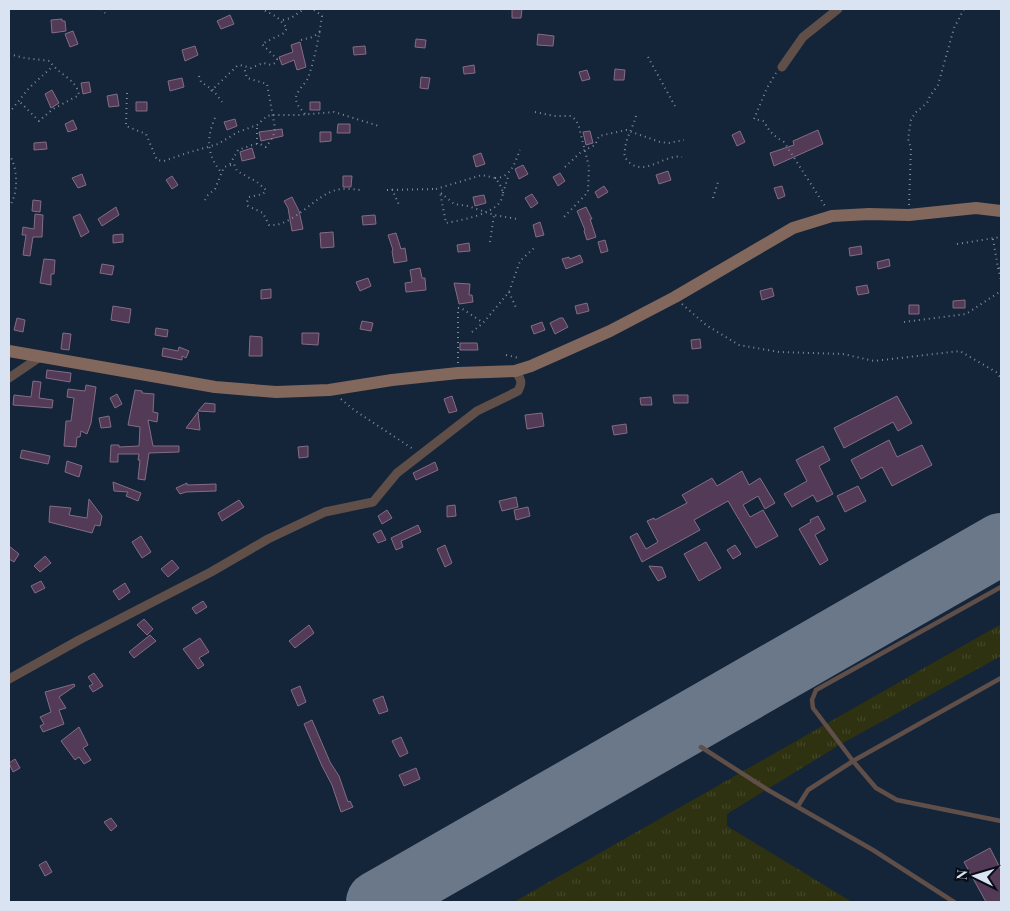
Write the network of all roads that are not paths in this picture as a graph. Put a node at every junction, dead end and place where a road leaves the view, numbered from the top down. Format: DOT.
graph roads {
  1 [pos="838,9"];
  2 [pos="782,67"];
  3 [pos="1001,211"];
  4 [pos="9,351"];
  5 [pos="40,357"];
  6 [pos="515,371"];
  7 [pos="9,378"];
  8 [pos="1001,587"];
  9 [pos="1001,678"];
  10 [pos="9,679"];
  11 [pos="701,747"];
  12 [pos="853,761"];
  13 [pos="798,806"];
  14 [pos="1001,821"];
  15 [pos="954,902"];
  1 -- 2 [label="street"];
  3 -- 6 [label="main road"];
  4 -- 5 [label="main road"];
  5 -- 6 [label="main road"];
  5 -- 7 [label="street"];
  6 -- 10 [label="street"];
  8 -- 12 [label="lane"];
  9 -- 12 [label="lane"];
  11 -- 13 [label="lane"];
  12 -- 13 [label="lane"];
  12 -- 14 [label="lane"];
  13 -- 15 [label="lane"];
}
